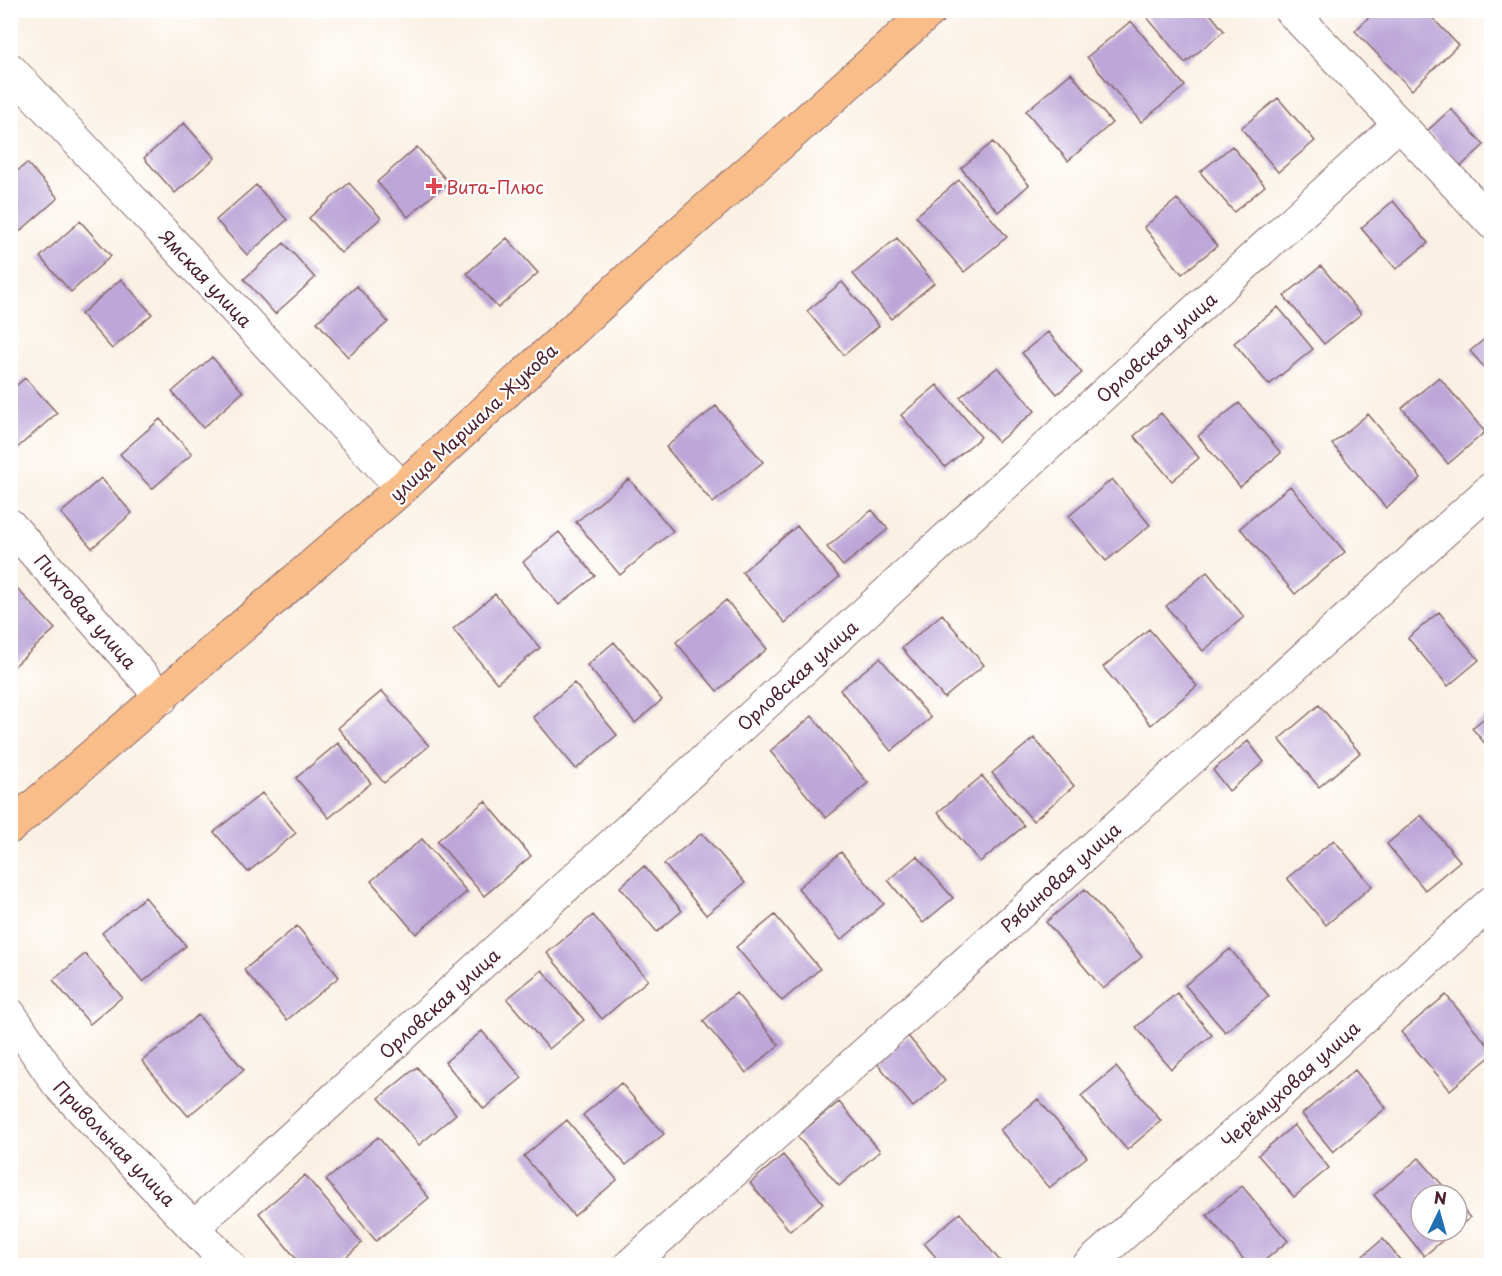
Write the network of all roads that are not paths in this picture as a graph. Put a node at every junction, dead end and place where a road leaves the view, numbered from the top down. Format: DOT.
graph roads {
  1 [pos="931,10"];
  2 [pos="1290,10"];
  3 [pos="10,69"];
  4 [pos="1399,124"];
  5 [pos="1491,223"];
  6 [pos="402,488"];
  7 [pos="1491,488"];
  8 [pos="10,525"];
  9 [pos="162,698"];
  10 [pos="10,827"];
  11 [pos="1491,902"];
  12 [pos="10,1014"];
  13 [pos="195,1226"];
  14 [pos="230,1266"];
  15 [pos="629,1266"];
  16 [pos="1088,1266"];
  1 -- 6 [label="main road, улица Маршала Жукова"];
  2 -- 4 [label="street"];
  3 -- 6 [label="street, Ямская улица"];
  4 -- 5 [label="street"];
  4 -- 13 [label="street, Орловская улица"];
  6 -- 9 [label="main road, улица Маршала Жукова"];
  7 -- 15 [label="street, Рябиновая улица"];
  8 -- 9 [label="street, Пихтовая улица"];
  9 -- 10 [label="main road, улица Маршала Жукова"];
  11 -- 16 [label="street, Черёмуховая улица"];
  12 -- 13 [label="street, Привольная улица"];
  13 -- 14 [label="street, Привольная улица"];
}
